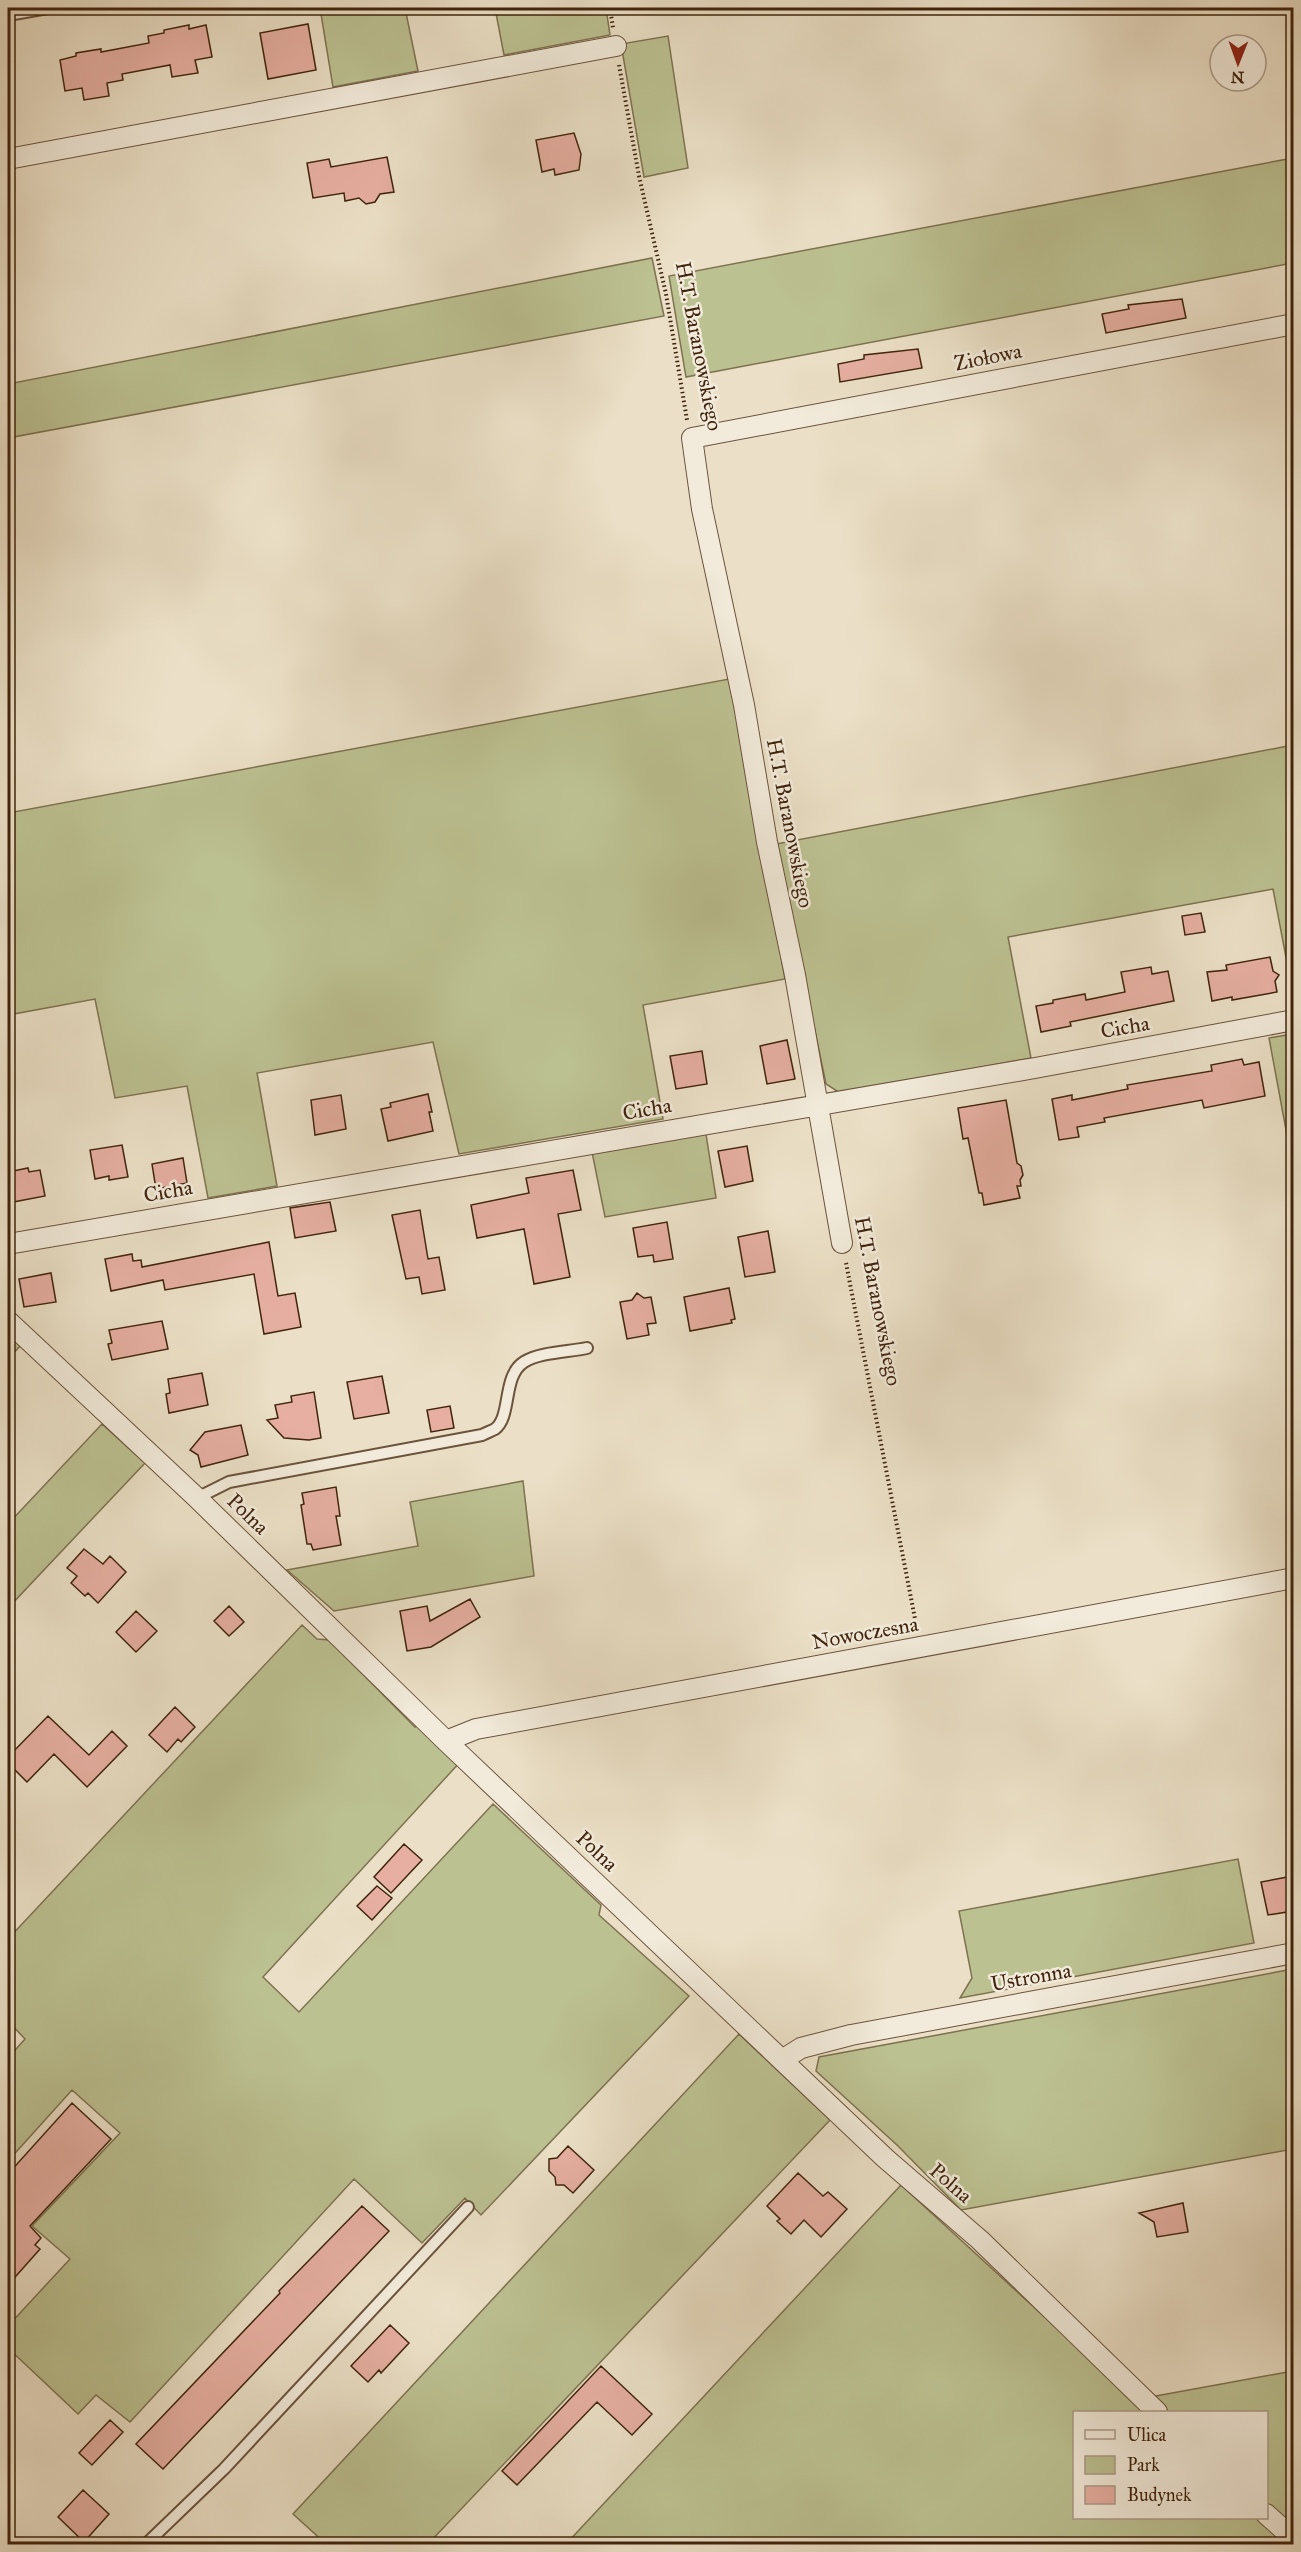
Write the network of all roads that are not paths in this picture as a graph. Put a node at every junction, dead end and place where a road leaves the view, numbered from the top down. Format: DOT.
graph roads {
  1 [pos="48,8"];
  2 [pos="8,15"];
  3 [pos="616,46"];
  4 [pos="8,159"];
  5 [pos="1293,324"];
  6 [pos="692,438"];
  7 [pos="1293,1020"];
  8 [pos="818,1105"];
  9 [pos="842,1243"];
  10 [pos="8,1244"];
  11 [pos="8,1321"];
  12 [pos="587,1348"];
  13 [pos="197,1498"];
  14 [pos="1293,1578"];
  15 [pos="446,1741"];
  16 [pos="1293,1953"];
  17 [pos="782,2060"];
  18 [pos="468,2207"];
  19 [pos="1156,2411"];
  20 [pos="1268,2516"];
  21 [pos="1293,2539"];
  22 [pos="146,2544"];
  1 -- 2 [label="lane"];
  3 -- 4 [label="street"];
  5 -- 6 [label="street, Ziołowa"];
  6 -- 8 [label="street, H.T. Baranowskiego"];
  7 -- 8 [label="street, Cicha"];
  8 -- 9 [label="street, H.T. Baranowskiego"];
  8 -- 10 [label="street, Cicha"];
  11 -- 13 [label="street, Polna"];
  12 -- 13 [label="lane"];
  13 -- 15 [label="street, Polna"];
  14 -- 15 [label="street, Nowoczesna"];
  15 -- 17 [label="street, Polna"];
  16 -- 17 [label="street, Ustronna"];
  17 -- 19 [label="street, Polna"];
  18 -- 22 [label="lane"];
  20 -- 21 [label="street"];
}
